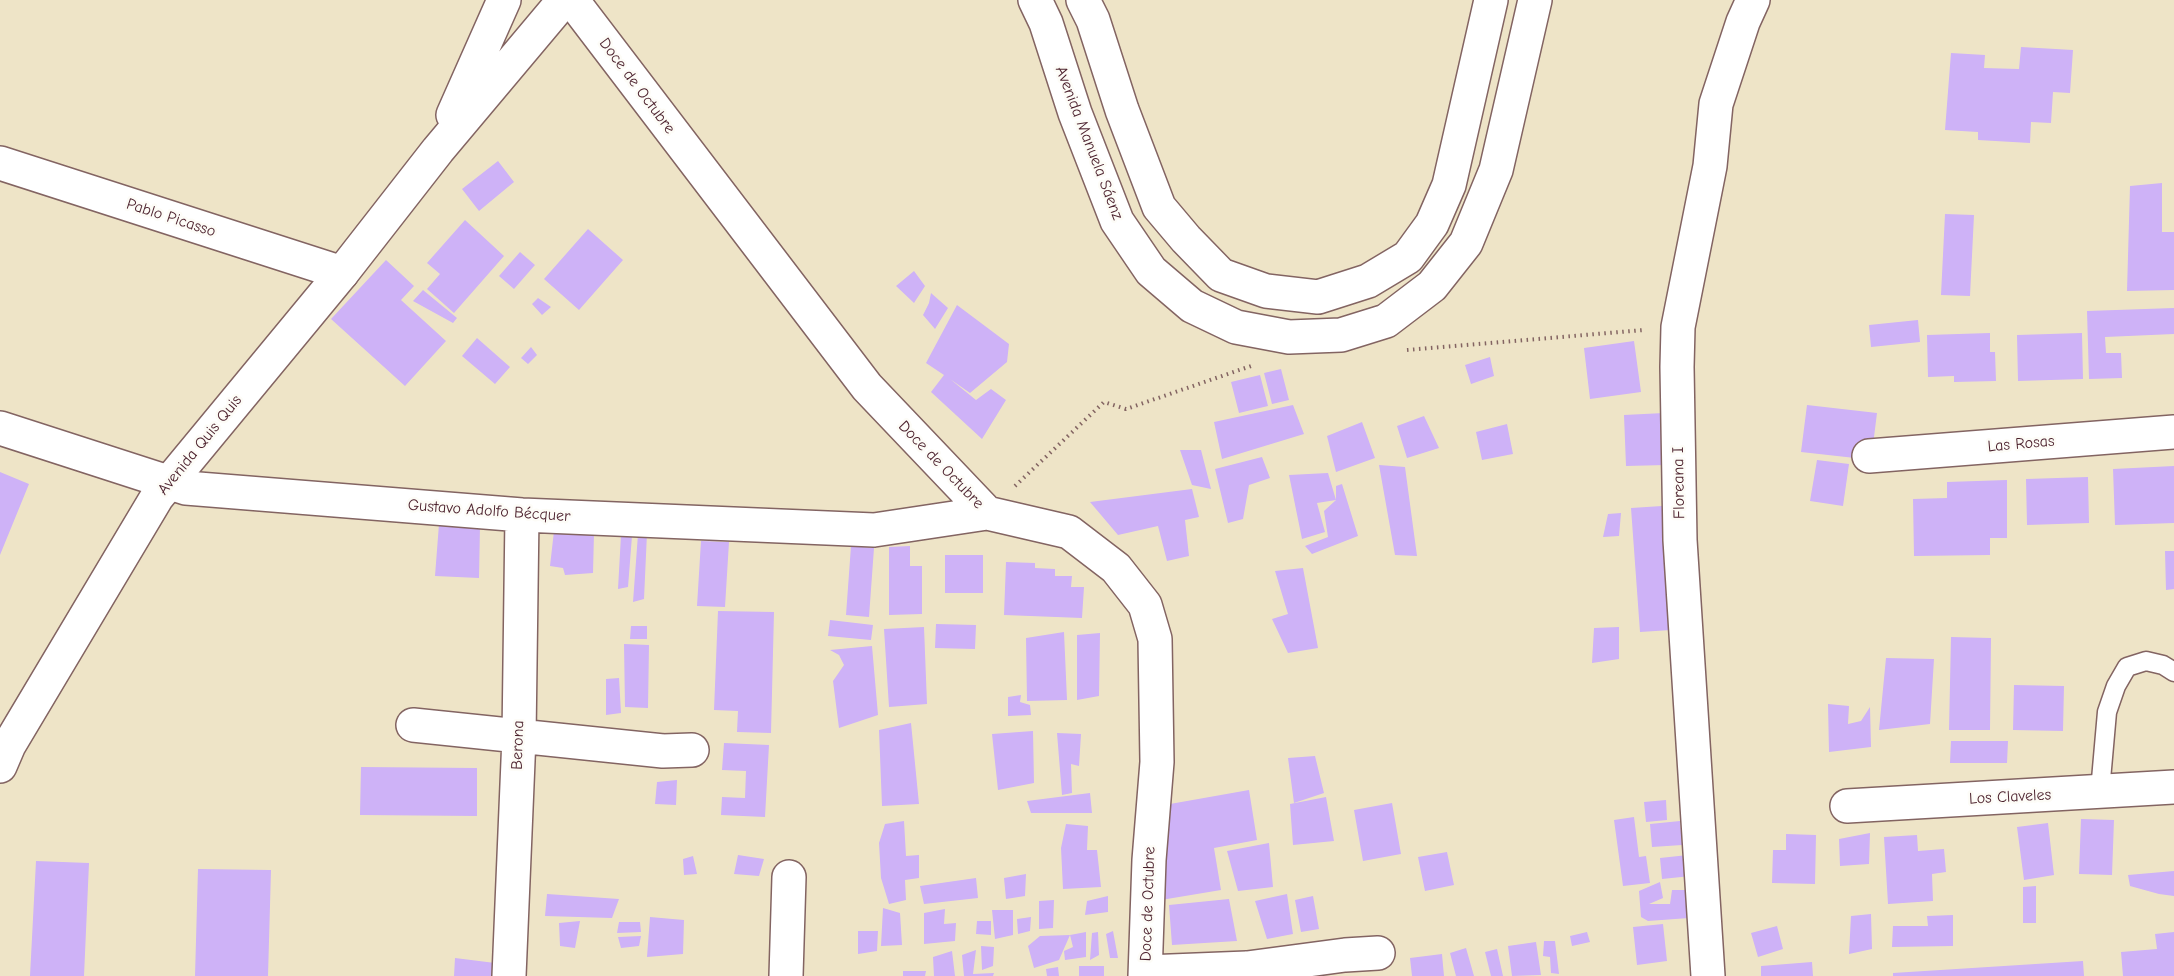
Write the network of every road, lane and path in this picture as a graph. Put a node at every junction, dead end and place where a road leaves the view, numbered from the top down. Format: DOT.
graph roads {
  1 [pos="504,0"];
  2 [pos="545,0"];
  3 [pos="565,0"];
  4 [pos="572,0"];
  5 [pos="1035,0"];
  6 [pos="1083,0"];
  7 [pos="1491,0"];
  8 [pos="1535,0"];
  9 [pos="1753,0"];
  10 [pos="438,150"];
  11 [pos="0,163"];
  12 [pos="342,273"];
  13 [pos="1678,327"];
  14 [pos="1399,350"];
  15 [pos="1262,362"];
  16 [pos="0,428"];
  17 [pos="2174,432"];
  18 [pos="1869,456"];
  19 [pos="169,482"];
  20 [pos="987,513"];
  21 [pos="522,515"];
  22 [pos="2174,672"];
  23 [pos="413,724"];
  24 [pos="519,737"];
  25 [pos="692,750"];
  26 [pos="3,751"];
  27 [pos="2174,787"];
  28 [pos="2100,791"];
  29 [pos="1847,806"];
  30 [pos="789,877"];
  31 [pos="1378,953"];
  32 [pos="1145,974"];
  33 [pos="509,976"];
  34 [pos="786,976"];
  35 [pos="1708,976"];
  1 -- 10 [label="street, Avenida Quis Quis"];
  2 -- 3 [label="street"];
  3 -- 10 [label="street, Avenida Quis Quis"];
  4 -- 20 [label="street, Doce de Octubre"];
  5 -- 8 [label="street, Avenida Manuela Sáenz"];
  6 -- 7 [label="street"];
  9 -- 13 [label="street, Floreana I"];
  10 -- 12 [label="street, Avenida Quis Quis"];
  11 -- 12 [label="street, Pablo Picasso"];
  12 -- 19 [label="street, Avenida Quis Quis"];
  13 -- 14 [label="path"];
  13 -- 35 [label="street, Floreana I"];
  15 -- 20 [label="path"];
  16 -- 19 [label="street, Gustavo Adolfo Bécquer"];
  17 -- 18 [label="street, Las Rosas"];
  19 -- 21 [label="street, Gustavo Adolfo Bécquer"];
  19 -- 26 [label="street, Avenida Quis Quis"];
  20 -- 21 [label="street, Gustavo Adolfo Bécquer"];
  20 -- 32 [label="street, Doce de Octubre"];
  21 -- 24 [label="street, Berona"];
  22 -- 28 [label="lane"];
  23 -- 24 [label="street"];
  24 -- 25 [label="street"];
  24 -- 33 [label="street, Berona"];
  27 -- 28 [label="street, Los Claveles"];
  28 -- 29 [label="street, Los Claveles"];
  30 -- 34 [label="street"];
  31 -- 32 [label="street"];
}
